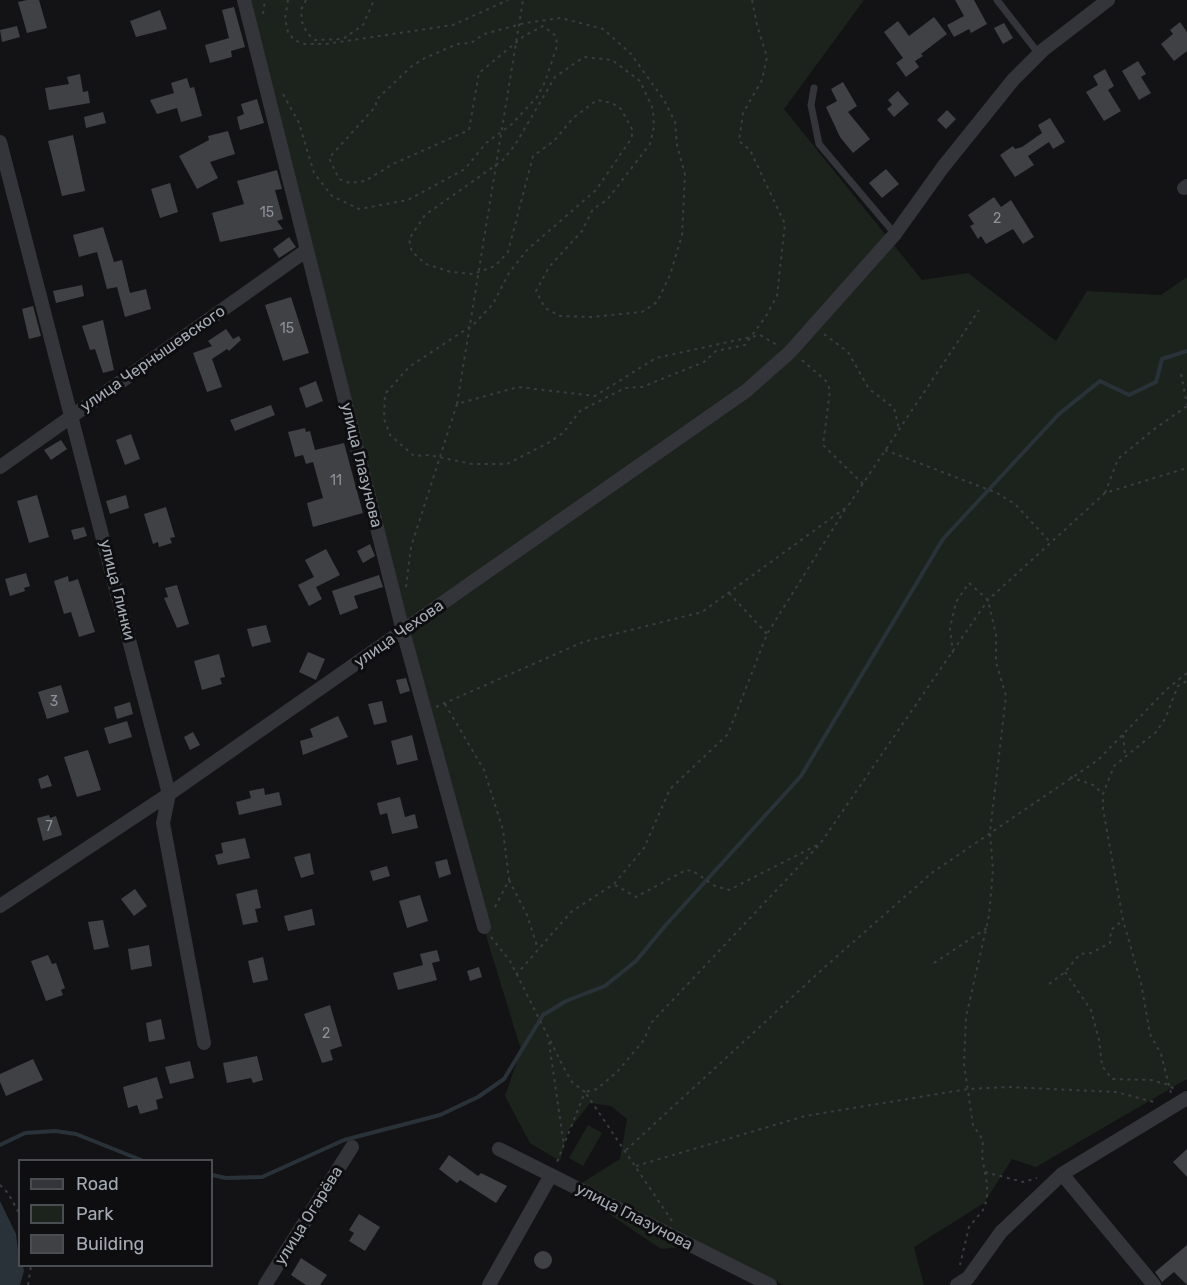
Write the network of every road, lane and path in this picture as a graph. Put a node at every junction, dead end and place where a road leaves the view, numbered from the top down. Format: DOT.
graph roads {
  1 [pos="244,0"];
  2 [pos="265,0"];
  3 [pos="288,0"];
  4 [pos="306,0"];
  5 [pos="374,0"];
  6 [pos="508,0"];
  7 [pos="523,0"];
  8 [pos="753,0"];
  9 [pos="997,0"];
  10 [pos="1108,0"];
  11 [pos="262,17"];
  12 [pos="519,25"];
  13 [pos="516,42"];
  14 [pos="1039,54"];
  15 [pos="279,85"];
  16 [pos="814,88"];
  17 [pos="502,131"];
  18 [pos="0,142"];
  19 [pos="496,165"];
  20 [pos="895,234"];
  21 [pos="307,250"];
  22 [pos="478,273"];
  23 [pos="979,310"];
  24 [pos="813,326"];
  25 [pos="470,328"];
  26 [pos="751,337"];
  27 [pos="790,352"];
  28 [pos="1181,374"];
  29 [pos="457,404"];
  30 [pos="1187,406"];
  31 [pos="73,416"];
  32 [pos="899,429"];
  33 [pos="885,450"];
  34 [pos="440,458"];
  35 [pos="0,467"];
  36 [pos="1187,468"];
  37 [pos="862,484"];
  38 [pos="1105,493"];
  39 [pos="848,506"];
  40 [pos="1051,543"];
  41 [pos="729,593"];
  42 [pos="405,598"];
  43 [pos="988,600"];
  44 [pos="403,631"];
  45 [pos="767,634"];
  46 [pos="953,654"];
  47 [pos="1187,673"];
  48 [pos="1187,681"];
  49 [pos="445,703"];
  50 [pos="429,710"];
  51 [pos="1123,735"];
  52 [pos="1125,755"];
  53 [pos="1070,777"];
  54 [pos="169,794"];
  55 [pos="1103,794"];
  56 [pos="990,832"];
  57 [pos="820,843"];
  58 [pos="508,880"];
  59 [pos="614,884"];
  60 [pos="0,906"];
  61 [pos="1123,920"];
  62 [pos="484,927"];
  63 [pos="987,928"];
  64 [pos="538,950"];
  65 [pos="934,963"];
  66 [pos="1065,972"];
  67 [pos="516,975"];
  68 [pos="1049,984"];
  69 [pos="549,1039"];
  70 [pos="204,1043"];
  71 [pos="1169,1085"];
  72 [pos="968,1089"];
  73 [pos="585,1092"];
  74 [pos="1181,1104"];
  75 [pos="352,1147"];
  76 [pos="564,1147"];
  77 [pos="498,1149"];
  78 [pos="626,1150"];
  79 [pos="636,1166"];
  80 [pos="985,1172"];
  81 [pos="551,1175"];
  82 [pos="1059,1176"];
  83 [pos="0,1185"];
  84 [pos="18,1211"];
  85 [pos="675,1224"];
  86 [pos="31,1267"];
  87 [pos="965,1283"];
  88 [pos="28,1285"];
  89 [pos="266,1285"];
  90 [pos="489,1285"];
  91 [pos="770,1285"];
  92 [pos="1154,1285"];
  1 -- 21 [label="street, улица Глазунова"];
  2 -- 11 [label="path"];
  3 -- 6 [label="path"];
  4 -- 5 [label="path"];
  7 -- 12 [label="path"];
  8 -- 26 [label="path"];
  9 -- 14 [label="lane"];
  10 -- 14 [label="street, улица Чехова"];
  12 -- 13 [label="path"];
  12 -- 13 [label="path"];
  12 -- 19 [label="path"];
  13 -- 17 [label="path"];
  13 -- 17 [label="path"];
  14 -- 20 [label="street, улица Чехова"];
  15 -- 17 [label="path"];
  16 -- 20 [label="lane"];
  17 -- 19 [label="path"];
  18 -- 31 [label="street, улица Глинки"];
  19 -- 22 [label="path"];
  19 -- 22 [label="path"];
  20 -- 24 [label="street, улица Чехова"];
  21 -- 31 [label="street, улица Чернышевского"];
  21 -- 44 [label="street, улица Глазунова"];
  22 -- 25 [label="path"];
  22 -- 25 [label="path"];
  23 -- 32 [label="path"];
  24 -- 27 [label="street, улица Чехова"];
  24 -- 32 [label="path"];
  25 -- 29 [label="path"];
  25 -- 34 [label="path"];
  26 -- 27 [label="path"];
  26 -- 29 [label="path"];
  26 -- 34 [label="path"];
  27 -- 37 [label="path"];
  27 -- 44 [label="street, улица Чехова"];
  28 -- 30 [label="path"];
  29 -- 34 [label="path"];
  30 -- 38 [label="path"];
  31 -- 35 [label="street, улица Чернышевского"];
  31 -- 54 [label="street, улица Глинки"];
  32 -- 33 [label="path"];
  33 -- 37 [label="path"];
  33 -- 40 [label="path"];
  34 -- 42 [label="path"];
  36 -- 38 [label="path"];
  37 -- 39 [label="path"];
  38 -- 40 [label="path"];
  39 -- 41 [label="path"];
  39 -- 45 [label="path"];
  40 -- 43 [label="path"];
  41 -- 45 [label="path"];
  41 -- 49 [label="path"];
  43 -- 46 [label="path"];
  43 -- 46 [label="path"];
  43 -- 56 [label="path"];
  44 -- 54 [label="street, улица Чехова"];
  44 -- 62 [label="street, улица Глазунова"];
  45 -- 59 [label="path"];
  46 -- 57 [label="path"];
  47 -- 51 [label="path"];
  48 -- 52 [label="path"];
  49 -- 50 [label="path"];
  49 -- 58 [label="path"];
  51 -- 52 [label="path"];
  51 -- 53 [label="path"];
  52 -- 55 [label="path"];
  53 -- 55 [label="path"];
  53 -- 56 [label="path"];
  54 -- 60 [label="street, улица Чехова"];
  54 -- 70 [label="street, улица Глинки"];
  55 -- 61 [label="path"];
  56 -- 63 [label="path"];
  56 -- 78 [label="path"];
  57 -- 59 [label="path"];
  57 -- 73 [label="path"];
  58 -- 62 [label="path"];
  58 -- 64 [label="path"];
  59 -- 64 [label="path"];
  61 -- 66 [label="path"];
  61 -- 71 [label="path"];
  62 -- 67 [label="path"];
  63 -- 65 [label="path"];
  63 -- 72 [label="path"];
  64 -- 67 [label="path"];
  66 -- 68 [label="path"];
  66 -- 71 [label="path"];
  67 -- 69 [label="path"];
  69 -- 73 [label="path"];
  69 -- 76 [label="path"];
  71 -- 74 [label="path"];
  72 -- 74 [label="path"];
  72 -- 79 [label="path"];
  72 -- 80 [label="path"];
  73 -- 76 [label="path"];
  73 -- 78 [label="path"];
  74 -- 82 [label="street"];
  75 -- 89 [label="street, улица Огарёва"];
  76 -- 81 [label="path"];
  77 -- 81 [label="street, улица Глазунова"];
  78 -- 79 [label="path"];
  79 -- 85 [label="path"];
  80 -- 82 [label="path"];
  80 -- 87 [label="path"];
  81 -- 90 [label="street"];
  81 -- 91 [label="street, улица Глазунова"];
  82 -- 87 [label="street"];
  82 -- 92 [label="street"];
  83 -- 84 [label="path"];
  86 -- 88 [label="path"];
}
